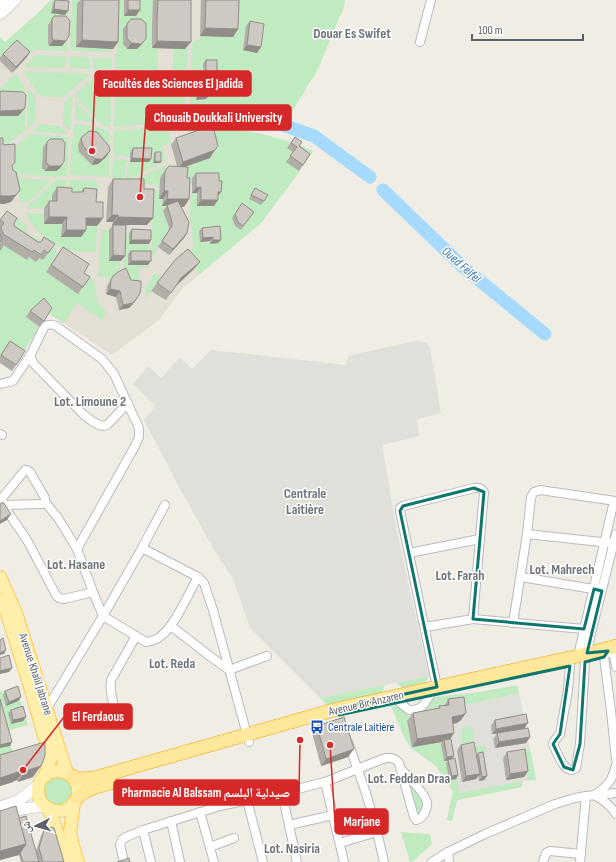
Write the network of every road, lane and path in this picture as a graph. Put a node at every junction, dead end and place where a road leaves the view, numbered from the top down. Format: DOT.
graph roads {
  1 [pos="15,0"];
  2 [pos="431,0"];
  3 [pos="0,14"];
  4 [pos="420,42"];
  5 [pos="31,354"];
  6 [pos="0,384"];
  7 [pos="128,403"];
  8 [pos="615,501"];
  9 [pos="44,502"];
  10 [pos="4,505"];
  11 [pos="165,505"];
  12 [pos="527,534"];
  13 [pos="616,534"];
  14 [pos="480,539"];
  15 [pos="609,543"];
  16 [pos="142,548"];
  17 [pos="77,549"];
  18 [pos="409,553"];
  19 [pos="0,577"];
  20 [pos="198,577"];
  21 [pos="520,577"];
  22 [pos="598,590"];
  23 [pos="93,592"];
  24 [pos="0,600"];
  25 [pos="104,616"];
  26 [pos="13,618"];
  27 [pos="473,619"];
  28 [pos="513,622"];
  29 [pos="171,626"];
  30 [pos="425,627"];
  31 [pos="584,629"];
  32 [pos="136,636"];
  33 [pos="611,653"];
  34 [pos="267,656"];
  35 [pos="580,659"];
  36 [pos="229,670"];
  37 [pos="433,691"];
  38 [pos="614,710"];
  39 [pos="338,712"];
  40 [pos="44,713"];
  41 [pos="117,718"];
  42 [pos="346,735"];
  43 [pos="248,738"];
  44 [pos="616,759"];
  45 [pos="616,765"];
  46 [pos="357,768"];
  47 [pos="400,768"];
  48 [pos="70,774"];
  49 [pos="42,780"];
  50 [pos="324,782"];
  51 [pos="282,793"];
  52 [pos="616,793"];
  53 [pos="590,795"];
  54 [pos="247,800"];
  55 [pos="76,801"];
  56 [pos="0,806"];
  57 [pos="46,807"];
  58 [pos="200,812"];
  59 [pos="616,814"];
  60 [pos="333,815"];
  61 [pos="0,816"];
  62 [pos="171,821"];
  63 [pos="289,825"];
  64 [pos="143,830"];
  65 [pos="377,832"];
  66 [pos="234,838"];
  67 [pos="340,843"];
  68 [pos="210,847"];
  69 [pos="448,852"];
  70 [pos="580,858"];
  71 [pos="66,862"];
  72 [pos="78,862"];
  73 [pos="124,862"];
  74 [pos="151,862"];
  75 [pos="180,862"];
  76 [pos="214,862"];
  77 [pos="263,862"];
  78 [pos="288,862"];
  79 [pos="297,862"];
  80 [pos="344,862"];
  81 [pos="384,862"];
  82 [pos="432,862"];
  83 [pos="449,862"];
  84 [pos="544,862"];
  1 -- 3 [label="main road"];
  2 -- 4 [label="street"];
  5 -- 6 [label="street"];
  5 -- 7 [label="street"];
  5 -- 7 [label="street"];
  7 -- 17 [label="street"];
  8 -- 12 [label="street"];
  8 -- 15 [label="street"];
  9 -- 10 [label="street"];
  9 -- 10 [label="street"];
  9 -- 17 [label="street"];
  10 -- 23 [label="street"];
  11 -- 16 [label="street"];
  12 -- 15 [label="street"];
  12 -- 21 [label="street"];
  13 -- 15 [label="street"];
  14 -- 18 [label="street"];
  14 -- 18 [label="street"];
  14 -- 27 [label="street"];
  15 -- 22 [label="street"];
  16 -- 20 [label="street"];
  16 -- 25 [label="street"];
  17 -- 23 [label="street"];
  18 -- 30 [label="street"];
  19 -- 26 [label="main road, Avenue Khalil Jabrane"];
  20 -- 29 [label="street"];
  20 -- 36 [label="street"];
  21 -- 22 [label="street"];
  21 -- 28 [label="street"];
  22 -- 31 [label="street"];
  22 -- 35 [label="street"];
  23 -- 25 [label="street"];
  24 -- 26 [label="main road, Avenue Khalil Jabrane"];
  25 -- 32 [label="street"];
  25 -- 40 [label="street"];
  26 -- 40 [label="main road, Avenue Khalil Jabrane"];
  27 -- 28 [label="street"];
  27 -- 30 [label="street"];
  28 -- 31 [label="street"];
  29 -- 32 [label="street"];
  29 -- 36 [label="street"];
  30 -- 37 [label="street"];
  31 -- 35 [label="street"];
  32 -- 41 [label="street"];
  33 -- 35 [label="highway, Avenue Bir Anzaren"];
  33 -- 38 [label="street"];
  34 -- 36 [label="street"];
  35 -- 35 [label="street"];
  35 -- 37 [label="highway, Avenue Bir Anzaren"];
  36 -- 43 [label="street"];
  37 -- 39 [label="highway, Avenue Bir Anzaren"];
  37 -- 39 [label="highway, Avenue Bir Anzaren"];
  38 -- 44 [label="street"];
  39 -- 43 [label="highway, Avenue Bir Anzaren"];
  40 -- 48 [label="main road, Avenue Khalil Jabrane"];
  40 -- 49 [label="main road, Avenue Khalil Jabrane"];
  42 -- 46 [label="street"];
  43 -- 48 [label="highway, Avenue Bir Anzaren"];
  43 -- 55 [label="highway, Avenue Bir Anzaren"];
  45 -- 53 [label="street"];
  46 -- 47 [label="street"];
  46 -- 50 [label="street"];
  46 -- 65 [label="street"];
  47 -- 47 [label="street"];
  48 -- 49 [label="main road"];
  48 -- 55 [label="main road"];
  49 -- 56 [label="main road"];
  49 -- 57 [label="main road"];
  50 -- 51 [label="street"];
  50 -- 60 [label="street"];
  51 -- 54 [label="street"];
  51 -- 63 [label="street"];
  52 -- 53 [label="street"];
  53 -- 59 [label="street"];
  53 -- 69 [label="street"];
  53 -- 70 [label="street"];
  54 -- 58 [label="street"];
  54 -- 77 [label="street"];
  55 -- 57 [label="main road"];
  55 -- 72 [label="main road"];
  57 -- 61 [label="main road"];
  57 -- 71 [label="main road"];
  58 -- 62 [label="street"];
  58 -- 68 [label="street"];
  60 -- 63 [label="street"];
  60 -- 67 [label="street"];
  62 -- 64 [label="street"];
  62 -- 75 [label="street"];
  63 -- 79 [label="street"];
  64 -- 73 [label="street"];
  64 -- 74 [label="street"];
  65 -- 67 [label="street"];
  65 -- 81 [label="street"];
  66 -- 68 [label="street"];
  67 -- 80 [label="street"];
  68 -- 76 [label="street"];
  69 -- 82 [label="street"];
  69 -- 83 [label="street"];
  70 -- 84 [label="street"];
  78 -- 79 [label="street"];
}
